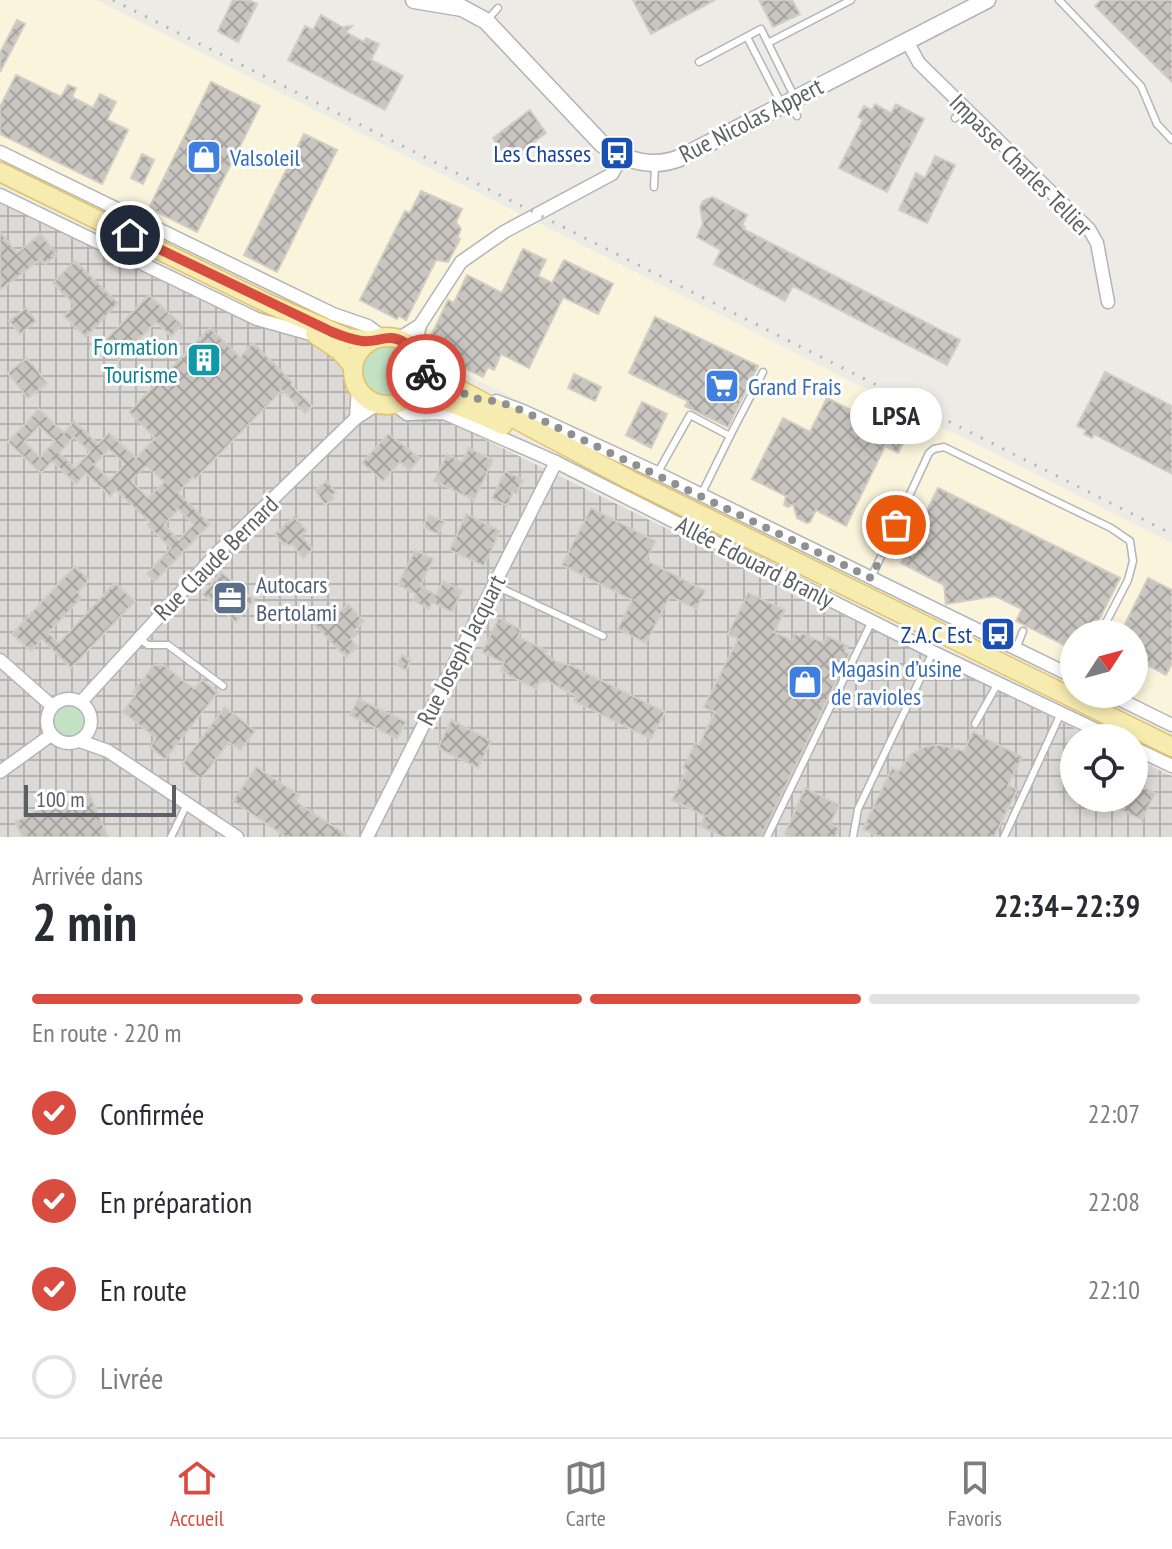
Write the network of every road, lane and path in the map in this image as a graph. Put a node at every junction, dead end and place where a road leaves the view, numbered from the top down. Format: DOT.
graph roads {
  1 [pos="425,0"];
  2 [pos="851,0"];
  3 [pos="987,0"];
  4 [pos="1059,0"];
  5 [pos="498,8"];
  6 [pos="486,21"];
  7 [pos="747,37"];
  8 [pos="907,41"];
  9 [pos="768,43"];
  10 [pos="699,62"];
  11 [pos="791,105"];
  12 [pos="1172,140"];
  13 [pos="0,152"];
  14 [pos="621,158"];
  15 [pos="655,162"];
  16 [pos="0,172"];
  17 [pos="654,187"];
  18 [pos="0,195"];
  19 [pos="1108,302"];
  20 [pos="269,304"];
  21 [pos="420,325"];
  22 [pos="312,332"];
  23 [pos="384,339"];
  24 [pos="414,351"];
  25 [pos="353,366"];
  26 [pos="421,369"];
  27 [pos="763,372"];
  28 [pos="358,388"];
  29 [pos="394,402"];
  30 [pos="468,403"];
  31 [pos="516,413"];
  32 [pos="356,418"];
  33 [pos="730,436"];
  34 [pos="556,462"];
  35 [pos="657,473"];
  36 [pos="630,480"];
  37 [pos="701,495"];
  38 [pos="871,578"];
  39 [pos="494,585"];
  40 [pos="1107,620"];
  41 [pos="872,621"];
  42 [pos="1023,631"];
  43 [pos="603,636"];
  44 [pos="137,637"];
  45 [pos="1016,649"];
  46 [pos="933,652"];
  47 [pos="0,660"];
  48 [pos="1060,670"];
  49 [pos="998,683"];
  50 [pos="223,686"];
  51 [pos="81,702"];
  52 [pos="52,706"];
  53 [pos="1137,708"];
  54 [pos="1061,713"];
  55 [pos="975,724"];
  56 [pos="1084,724"];
  57 [pos="1172,725"];
  58 [pos="90,728"];
  59 [pos="51,735"];
  60 [pos="80,741"];
  61 [pos="1172,747"];
  62 [pos="108,751"];
  63 [pos="1148,755"];
  64 [pos="1172,766"];
  65 [pos="0,772"];
  66 [pos="187,804"];
  67 [pos="171,837"];
  68 [pos="237,837"];
  69 [pos="367,837"];
  70 [pos="767,837"];
  71 [pos="853,837"];
  72 [pos="1004,837"];
  1 -- 6 [label="street"];
  2 -- 9 [label="lane"];
  3 -- 8 [label="street, Rue Nicolas Appert"];
  4 -- 12 [label="lane"];
  5 -- 6 [label="lane"];
  6 -- 14 [label="street"];
  7 -- 9 [label="lane"];
  7 -- 10 [label="lane"];
  7 -- 11 [label="lane"];
  8 -- 11 [label="street, Rue Nicolas Appert"];
  8 -- 19 [label="street, Impasse Charles Tellier"];
  9 -- 11 [label="lane"];
  11 -- 15 [label="street, Rue Nicolas Appert"];
  13 -- 23 [label="street"];
  14 -- 15 [label="street, Rue Nicolas Appert"];
  14 -- 21 [label="street"];
  15 -- 17 [label="lane"];
  16 -- 20 [label="main road"];
  18 -- 22 [label="street"];
  20 -- 22 [label="main road"];
  20 -- 23 [label="main road"];
  21 -- 23 [label="street"];
  21 -- 24 [label="street"];
  22 -- 25 [label="main road"];
  23 -- 24 [label="main road"];
  23 -- 25 [label="main road"];
  24 -- 26 [label="main road"];
  25 -- 28 [label="main road"];
  26 -- 29 [label="main road"];
  26 -- 30 [label="main road"];
  27 -- 33 [label="lane"];
  28 -- 29 [label="main road"];
  28 -- 32 [label="street"];
  29 -- 30 [label="main road"];
  29 -- 32 [label="street, Rue Claude Bernard"];
  29 -- 34 [label="street, Allée Edouard Branly"];
  30 -- 31 [label="main road"];
  30 -- 36 [label="main road"];
  31 -- 35 [label="street"];
  31 -- 36 [label="main road"];
  32 -- 44 [label="street, Rue Claude Bernard"];
  33 -- 35 [label="lane"];
  33 -- 37 [label="lane"];
  34 -- 39 [label="street, Rue Joseph Jacquart"];
  34 -- 41 [label="street, Allée Edouard Branly"];
  35 -- 37 [label="street"];
  36 -- 61 [label="main road"];
  37 -- 38 [label="street"];
  38 -- 40 [label="lane"];
  38 -- 45 [label="street"];
  39 -- 43 [label="lane"];
  39 -- 69 [label="street, Rue Joseph Jacquart"];
  41 -- 46 [label="street, Allée Edouard Branly"];
  41 -- 70 [label="lane"];
  42 -- 45 [label="lane"];
  44 -- 50 [label="lane"];
  44 -- 51 [label="street, Rue Claude Bernard"];
  45 -- 48 [label="street"];
  46 -- 49 [label="street, Allée Edouard Branly"];
  46 -- 71 [label="lane"];
  47 -- 52 [label="street"];
  49 -- 54 [label="street, Allée Edouard Branly"];
  49 -- 55 [label="lane"];
  51 -- 52 [label="street"];
  51 -- 58 [label="street"];
  52 -- 59 [label="street"];
  53 -- 57 [label="street"];
  54 -- 56 [label="street, Allée Edouard Branly"];
  54 -- 72 [label="lane"];
  58 -- 60 [label="street"];
  58 -- 62 [label="street"];
  59 -- 60 [label="street"];
  59 -- 65 [label="street"];
  60 -- 62 [label="street"];
  62 -- 66 [label="street"];
  63 -- 64 [label="street"];
  66 -- 67 [label="lane"];
  66 -- 68 [label="street"];
}
